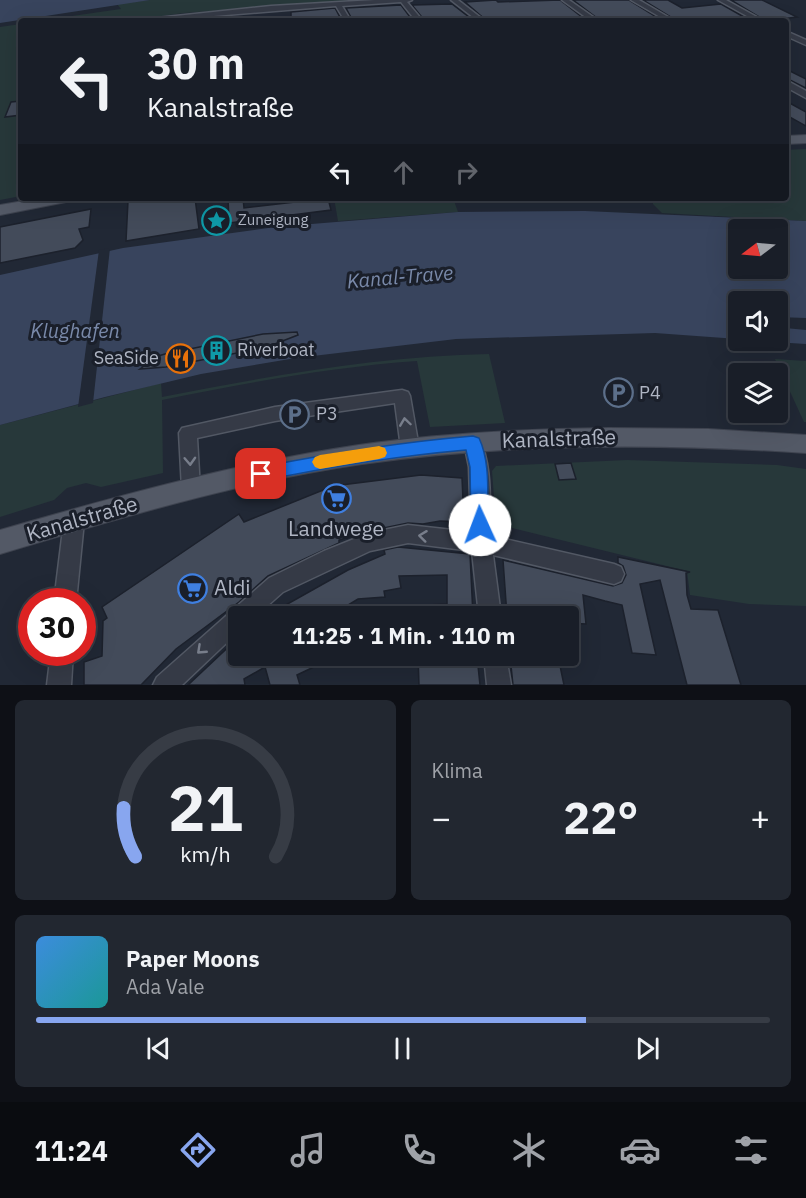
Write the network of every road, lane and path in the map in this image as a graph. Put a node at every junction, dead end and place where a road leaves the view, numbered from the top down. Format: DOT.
graph roads {
  1 [pos="396,0"];
  2 [pos="402,0"];
  3 [pos="409,0"];
  4 [pos="454,0"];
  5 [pos="565,0"];
  6 [pos="634,0"];
  7 [pos="721,0"];
  8 [pos="337,3"];
  9 [pos="194,17"];
  10 [pos="178,18"];
  11 [pos="346,18"];
  12 [pos="417,18"];
  13 [pos="478,18"];
  14 [pos="592,18"];
  15 [pos="667,18"];
  16 [pos="755,18"];
  17 [pos="789,34"];
  18 [pos="806,43"];
  19 [pos="789,85"];
  20 [pos="806,94"];
  21 [pos="806,139"];
  22 [pos="789,140"];
  23 [pos="50,201"];
  24 [pos="0,210"];
  25 [pos="473,443"];
  26 [pos="806,444"];
  27 [pos="410,448"];
  28 [pos="191,489"];
  29 [pos="74,521"];
  30 [pos="0,542"];
  31 [pos="481,543"];
  32 [pos="614,574"];
  33 [pos="67,588"];
  34 [pos="252,606"];
  35 [pos="489,606"];
  36 [pos="228,627"];
  37 [pos="61,666"];
  38 [pos="496,666"];
  39 [pos="59,685"];
  40 [pos="165,685"];
  41 [pos="499,685"];
  1 -- 2 [label="street"];
  1 -- 8 [label="street"];
  2 -- 3 [label="street"];
  2 -- 12 [label="street"];
  4 -- 13 [label="street"];
  5 -- 14 [label="street"];
  6 -- 15 [label="street"];
  7 -- 16 [label="street"];
  8 -- 9 [label="street"];
  8 -- 11 [label="street"];
  9 -- 10 [label="street"];
  17 -- 18 [label="street"];
  19 -- 20 [label="street"];
  21 -- 22 [label="main road"];
  23 -- 24 [label="main road"];
  25 -- 26 [label="main road, Kanalstraße"];
  25 -- 27 [label="main road, Kanalstraße"];
  25 -- 31 [label="street"];
  27 -- 28 [label="main road, Kanalstraße"];
  27 -- 28 [label="street, one-way"];
  28 -- 29 [label="main road, Kanalstraße"];
  29 -- 30 [label="main road, Kanalstraße"];
  29 -- 33 [label="street"];
  31 -- 32 [label="street"];
  31 -- 34 [label="street, one-way"];
  31 -- 35 [label="street"];
  36 -- 40 [label="street, one-way"];
  37 -- 39 [label="street"];
  38 -- 41 [label="street"];
}
